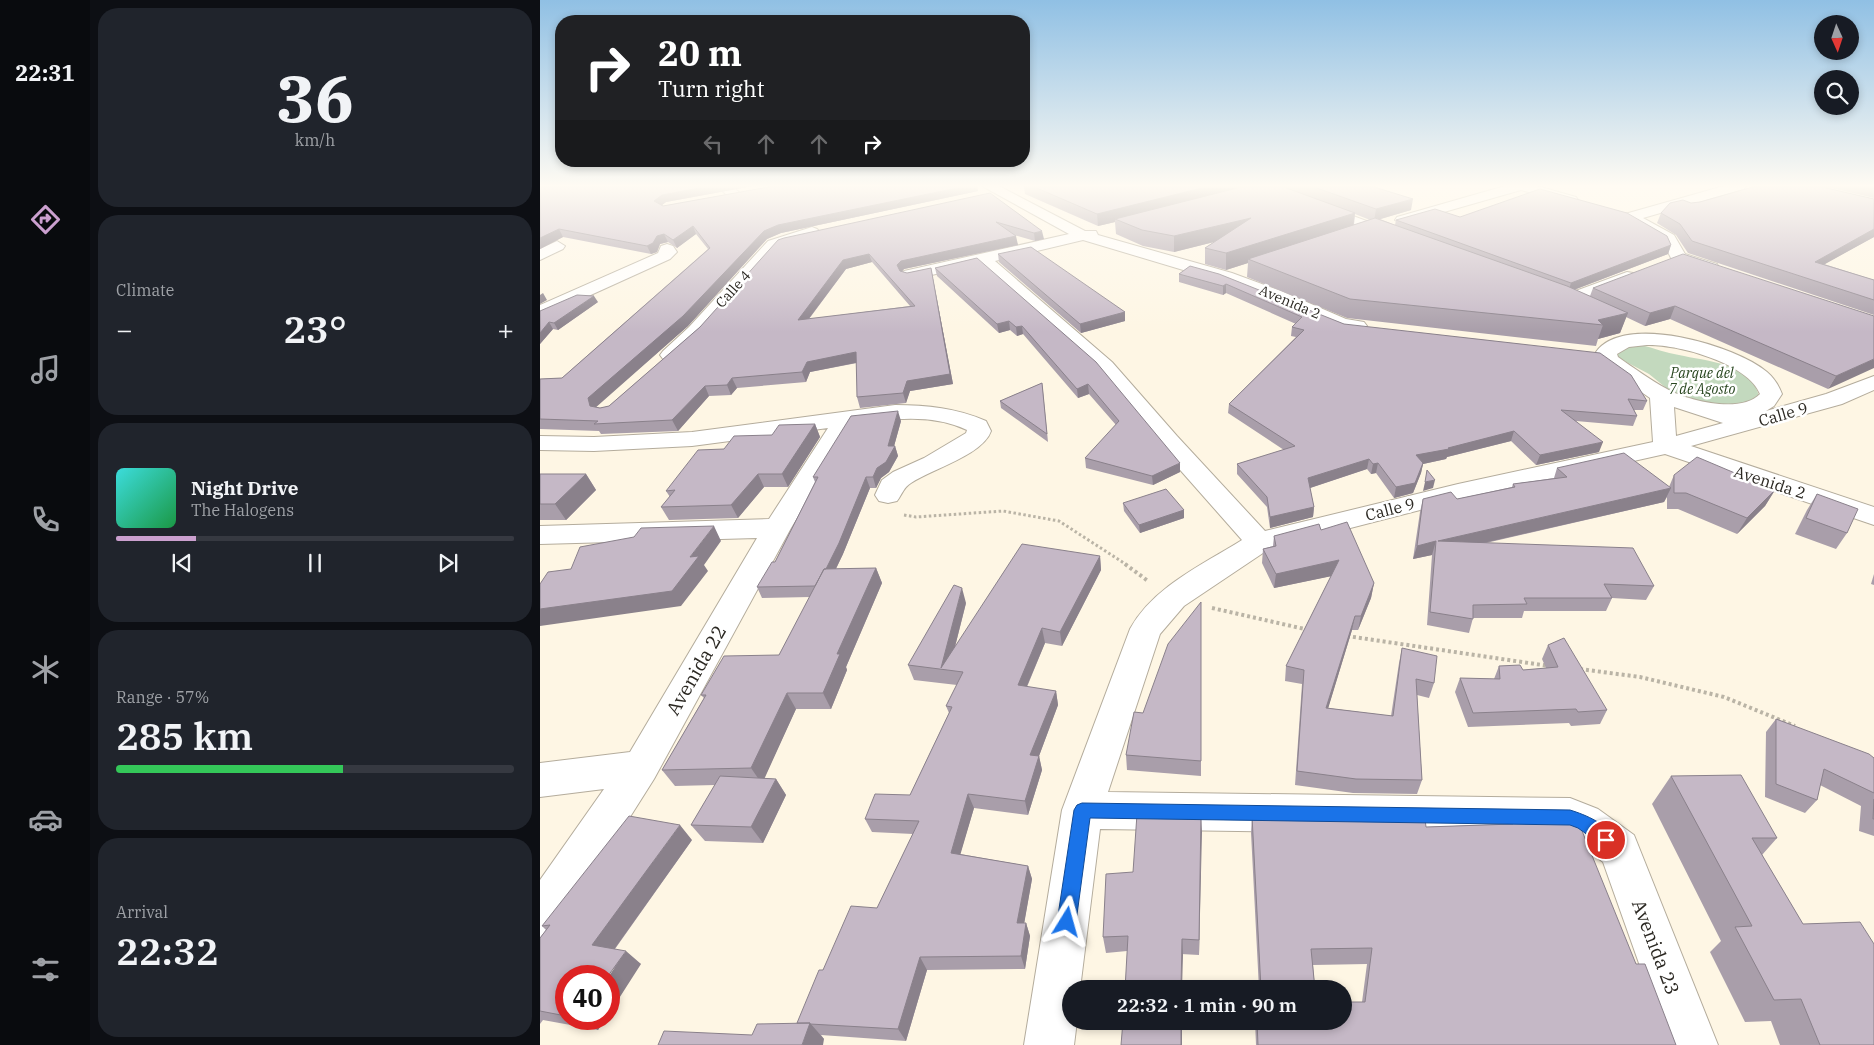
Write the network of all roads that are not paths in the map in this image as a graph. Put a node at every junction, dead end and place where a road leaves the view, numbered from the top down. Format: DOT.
graph roads {
  1 [pos="801,235"];
  2 [pos="1089,235"];
  3 [pos="1353,235"];
  4 [pos="1392,235"];
  5 [pos="1662,235"];
  6 [pos="1084,236"];
  7 [pos="1346,237"];
  8 [pos="1411,242"];
  9 [pos="557,246"];
  10 [pos="667,249"];
  11 [pos="540,255"];
  12 [pos="1678,257"];
  13 [pos="984,260"];
  14 [pos="1660,264"];
  15 [pos="1245,271"];
  16 [pos="1641,271"];
  17 [pos="1725,273"];
  18 [pos="910,275"];
  19 [pos="1226,277"];
  20 [pos="1549,293"];
  21 [pos="1568,300"];
  22 [pos="1585,308"];
  23 [pos="540,312"];
  24 [pos="1626,325"];
  25 [pos="1371,328"];
  26 [pos="1654,339"];
  27 [pos="654,370"];
  28 [pos="1757,374"];
  29 [pos="1874,382"];
  30 [pos="1661,395"];
  31 [pos="1834,399"];
  32 [pos="1760,414"];
  33 [pos="845,419"];
  34 [pos="549,443"];
  35 [pos="1666,446"];
  36 [pos="540,461"];
  37 [pos="1756,478"];
  38 [pos="888,495"];
  39 [pos="1874,516"];
  40 [pos="777,528"];
  41 [pos="540,535"];
  42 [pos="1259,542"];
  43 [pos="641,767"];
  44 [pos="540,780"];
  45 [pos="1082,810"];
  46 [pos="540,918"];
  47 [pos="1049,1045"];
  48 [pos="1693,1045"];
  1 -- 27 [label="street, Calle 4"];
  2 -- 6 [label="street"];
  3 -- 7 [label="street"];
  4 -- 8 [label="street"];
  5 -- 12 [label="street"];
  6 -- 13 [label="street"];
  6 -- 19 [label="street, Avenida 2"];
  9 -- 11 [label="street"];
  10 -- 23 [label="street"];
  12 -- 14 [label="street"];
  12 -- 17 [label="street"];
  13 -- 18 [label="street"];
  13 -- 42 [label="street"];
  15 -- 19 [label="street"];
  16 -- 21 [label="street"];
  19 -- 25 [label="street, Avenida 2"];
  20 -- 21 [label="street"];
  21 -- 22 [label="street"];
  24 -- 26 [label="street"];
  26 -- 28 [label="street"];
  26 -- 30 [label="street"];
  28 -- 31 [label="street"];
  28 -- 32 [label="street"];
  29 -- 31 [label="street, Calle 9"];
  30 -- 32 [label="street"];
  30 -- 35 [label="street"];
  31 -- 32 [label="street, Calle 9"];
  32 -- 35 [label="street, Calle 9"];
  32 -- 37 [label="street"];
  33 -- 34 [label="street"];
  33 -- 38 [label="street"];
  33 -- 40 [label="street, Avenida 22"];
  34 -- 36 [label="street"];
  35 -- 37 [label="street, Avenida 2"];
  35 -- 42 [label="street, Calle 9"];
  37 -- 39 [label="street, Avenida 2"];
  40 -- 41 [label="street"];
  40 -- 43 [label="street, Avenida 22"];
  42 -- 45 [label="street, Calle 9"];
  43 -- 44 [label="street"];
  43 -- 46 [label="street, Avenida 22"];
  45 -- 47 [label="street, Calle 9"];
  45 -- 48 [label="street, Avenida 23"];
}
